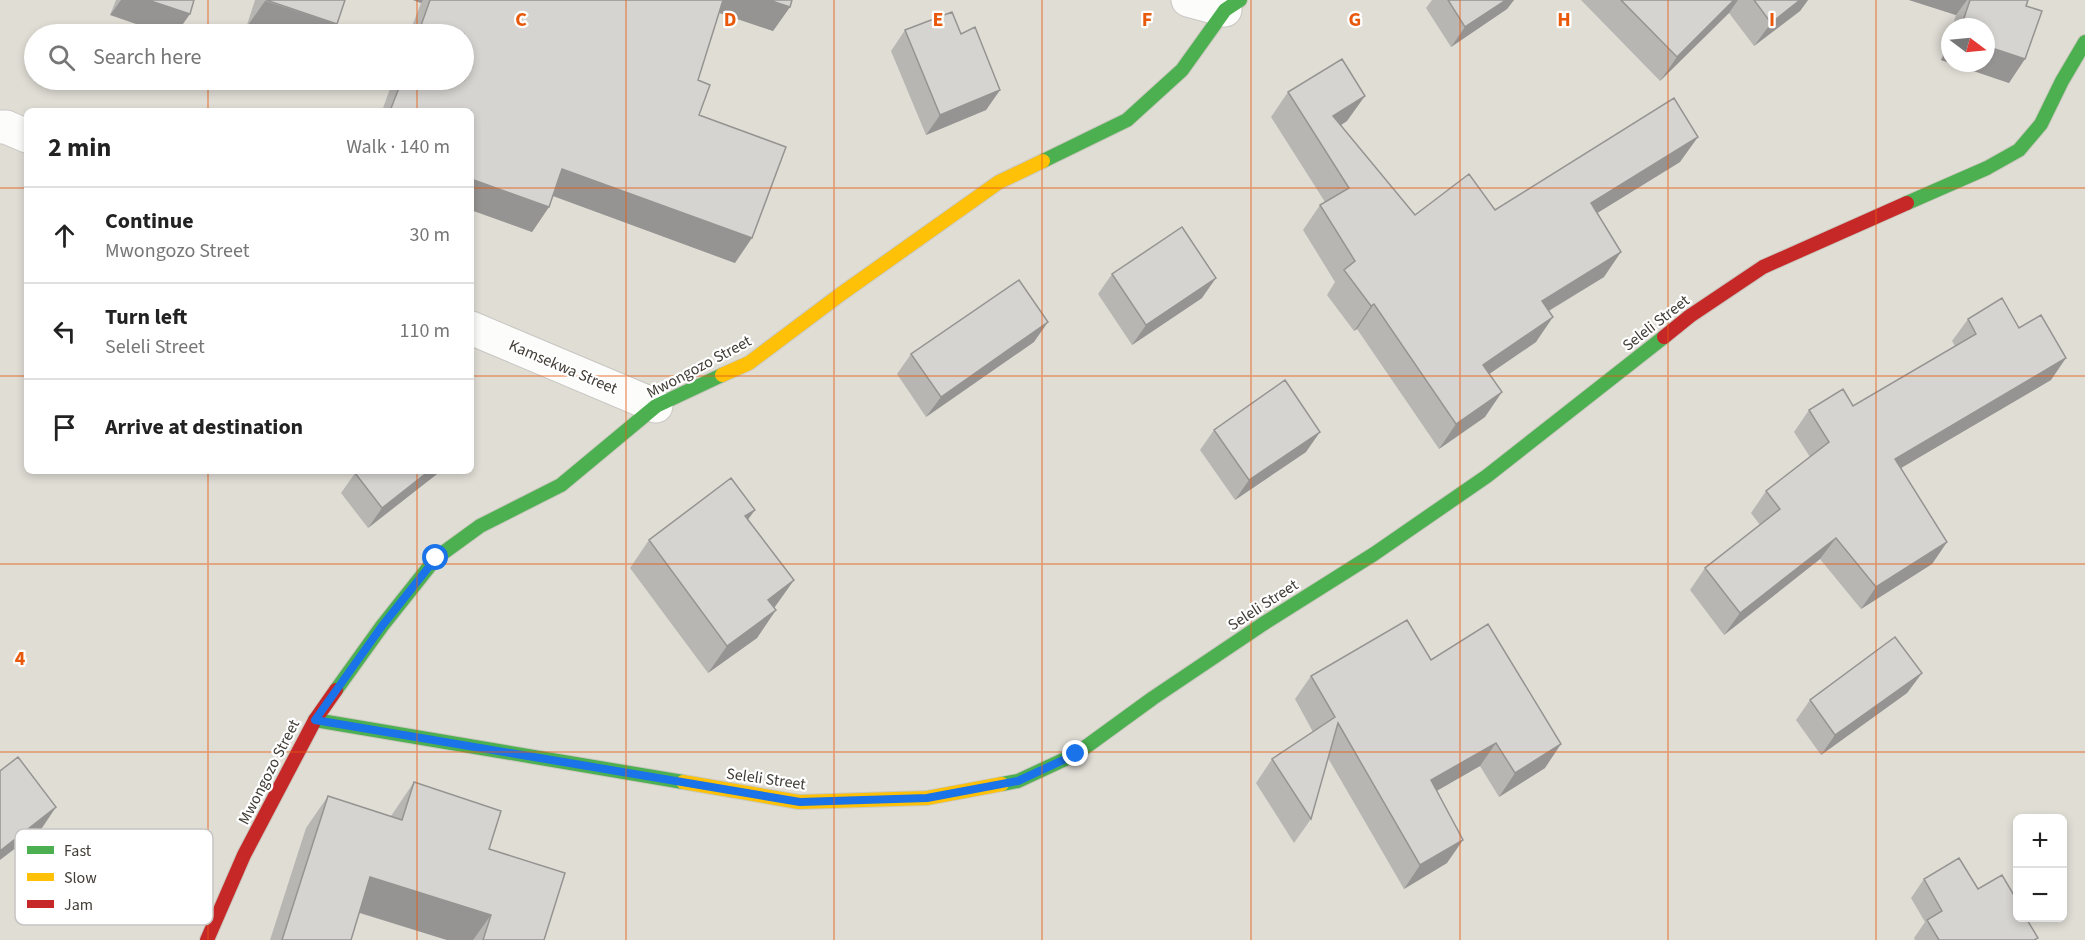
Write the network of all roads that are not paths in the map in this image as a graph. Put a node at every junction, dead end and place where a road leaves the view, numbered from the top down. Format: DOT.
graph roads {
  1 [pos="1188,0"];
  2 [pos="1233,5"];
  3 [pos="2085,42"];
  4 [pos="0,127"];
  5 [pos="24,135"];
  6 [pos="474,329"];
  7 [pos="656,406"];
  8 [pos="315,720"];
  9 [pos="207,940"];
  1 -- 2 [label="street"];
  2 -- 7 [label="street, Mwongozo Street"];
  3 -- 8 [label="street, Seleli Street"];
  4 -- 5 [label="street"];
  6 -- 7 [label="street, Kamsekwa Street"];
  7 -- 8 [label="street, Mwongozo Street"];
  8 -- 9 [label="street, Mwongozo Street"];
}
